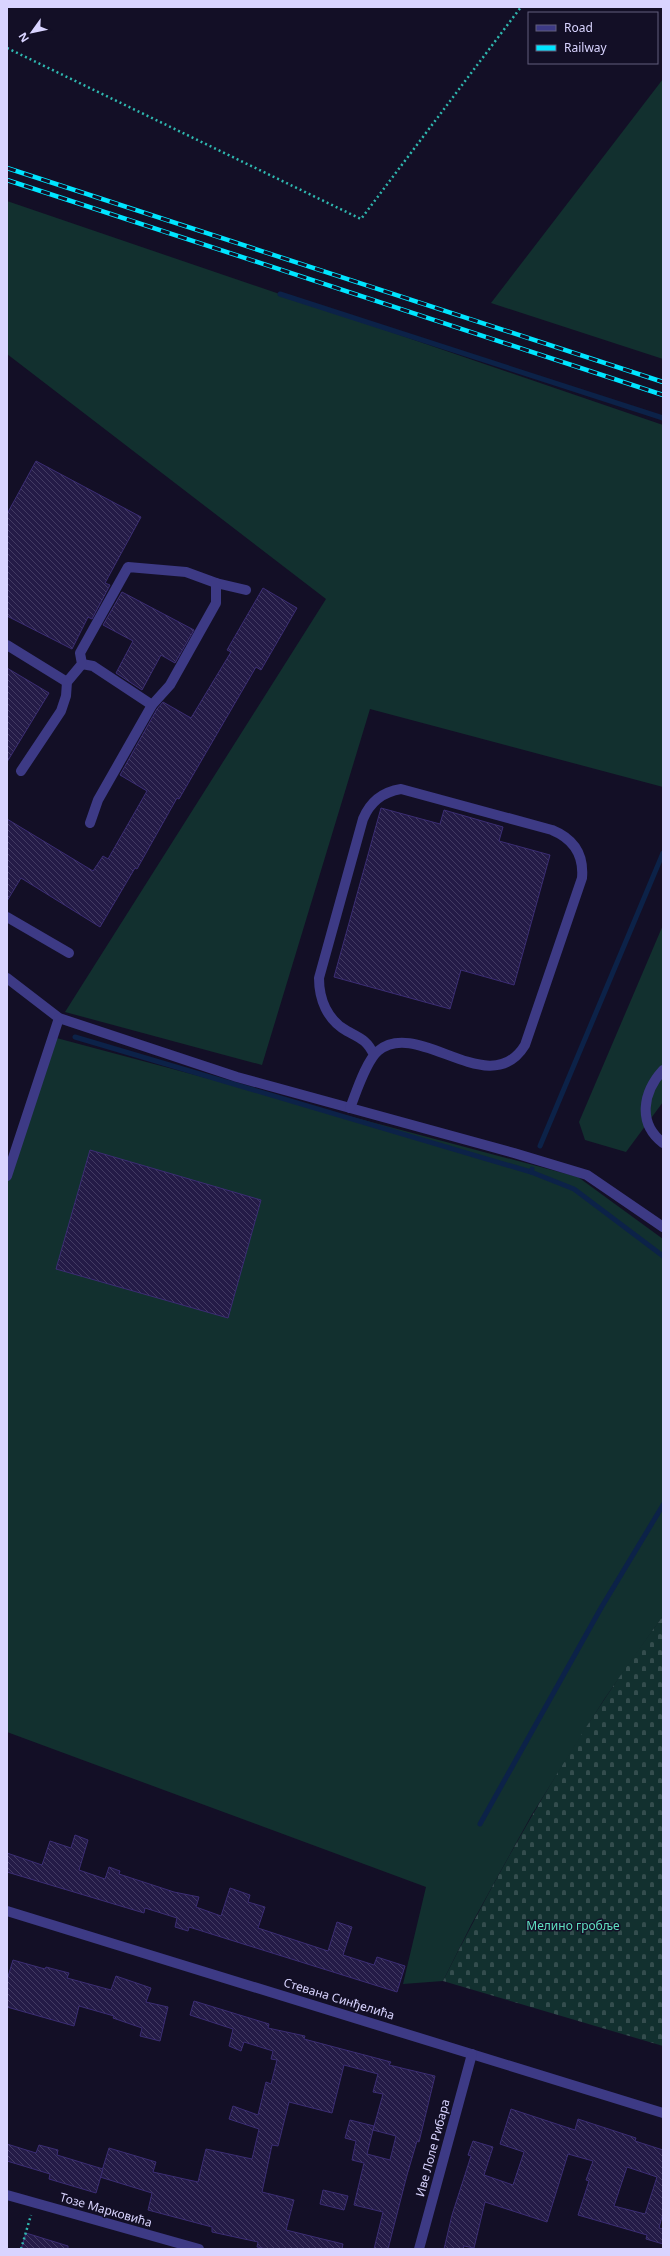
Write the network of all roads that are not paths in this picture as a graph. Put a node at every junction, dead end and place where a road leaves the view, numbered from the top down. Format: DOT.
graph roads {
  1 [pos="216,583"];
  2 [pos="246,590"];
  3 [pos="7,645"];
  4 [pos="82,664"];
  5 [pos="66,682"];
  6 [pos="152,705"];
  7 [pos="21,772"];
  8 [pos="90,823"];
  9 [pos="7,917"];
  10 [pos="69,953"];
  11 [pos="7,978"];
  12 [pos="59,1018"];
  13 [pos="374,1055"];
  14 [pos="663,1070"];
  15 [pos="350,1108"];
  16 [pos="663,1143"];
  17 [pos="7,1176"];
  18 [pos="663,1227"];
  19 [pos="7,1911"];
  20 [pos="472,2054"];
  21 [pos="663,2113"];
  22 [pos="7,2195"];
  23 [pos="199,2249"];
  24 [pos="419,2249"];
  1 -- 2 [label="street"];
  1 -- 4 [label="street"];
  1 -- 6 [label="street"];
  3 -- 5 [label="street"];
  4 -- 5 [label="street"];
  4 -- 6 [label="street"];
  5 -- 7 [label="street"];
  6 -- 8 [label="street"];
  9 -- 10 [label="street"];
  11 -- 12 [label="street"];
  12 -- 15 [label="street"];
  12 -- 17 [label="street"];
  13 -- 13 [label="street"];
  13 -- 15 [label="street"];
  14 -- 16 [label="street"];
  15 -- 18 [label="street"];
  19 -- 20 [label="street, Стевана Синђелића"];
  20 -- 21 [label="street, Стевана Синђелића"];
  20 -- 24 [label="street, Иве Лоле Рибара"];
  22 -- 23 [label="street, Тозе Марковића"];
}
